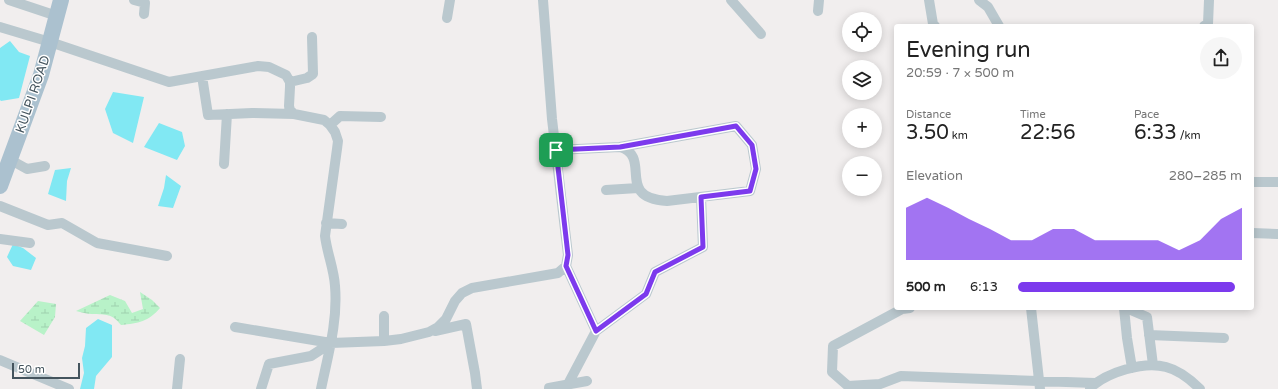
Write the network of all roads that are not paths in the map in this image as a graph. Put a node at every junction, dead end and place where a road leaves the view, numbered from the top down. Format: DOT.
graph roads {
  1 [pos="9,0"];
  2 [pos="61,0"];
  3 [pos="134,0"];
  4 [pos="450,0"];
  5 [pos="543,0"];
  6 [pos="731,0"];
  7 [pos="819,0"];
  8 [pos="929,0"];
  9 [pos="978,0"];
  10 [pos="1209,0"];
  11 [pos="818,11"];
  12 [pos="144,14"];
  13 [pos="57,16"];
  14 [pos="447,18"];
  15 [pos="934,24"];
  16 [pos="998,24"];
  17 [pos="1208,24"];
  18 [pos="0,27"];
  19 [pos="761,34"];
  20 [pos="312,36"];
  21 [pos="50,42"];
  22 [pos="202,76"];
  23 [pos="290,82"];
  24 [pos="227,114"];
  25 [pos="294,114"];
  26 [pos="382,117"];
  27 [pos="330,125"];
  28 [pos="620,147"];
  29 [pos="556,150"];
  30 [pos="9,160"];
  31 [pos="224,164"];
  32 [pos="45,166"];
  33 [pos="1254,182"];
  34 [pos="1278,182"];
  35 [pos="0,186"];
  36 [pos="638,188"];
  37 [pos="606,190"];
  38 [pos="701,197"];
  39 [pos="0,206"];
  40 [pos="326,223"];
  41 [pos="342,224"];
  42 [pos="1254,233"];
  43 [pos="1277,234"];
  44 [pos="0,239"];
  45 [pos="30,243"];
  46 [pos="167,256"];
  47 [pos="566,266"];
  48 [pos="900,310"];
  49 [pos="1031,310"];
  50 [pos="1125,310"];
  51 [pos="1130,310"];
  52 [pos="384,316"];
  53 [pos="235,327"];
  54 [pos="596,331"];
  55 [pos="429,332"];
  56 [pos="1149,335"];
  57 [pos="1224,338"];
  58 [pos="384,341"];
  59 [pos="331,343"];
  60 [pos="180,358"];
  61 [pos="0,360"];
  62 [pos="1153,365"];
  63 [pos="1132,368"];
  64 [pos="587,381"];
  65 [pos="568,384"];
  66 [pos="1040,385"];
  67 [pos="1092,386"];
  68 [pos="69,389"];
  69 [pos="177,389"];
  70 [pos="261,389"];
  71 [pos="321,389"];
  72 [pos="477,389"];
  73 [pos="549,389"];
  74 [pos="1200,389"];
  1 -- 13 [label="street"];
  2 -- 13 [label="main road, KULPI ROAD"];
  3 -- 12 [label="street"];
  4 -- 14 [label="street"];
  5 -- 29 [label="street"];
  6 -- 19 [label="street"];
  7 -- 11 [label="street"];
  8 -- 15 [label="street"];
  9 -- 16 [label="street"];
  10 -- 17 [label="street"];
  13 -- 21 [label="main road, KULPI ROAD"];
  18 -- 21 [label="street"];
  20 -- 23 [label="street"];
  21 -- 22 [label="street"];
  21 -- 30 [label="main road, KULPI ROAD"];
  22 -- 23 [label="street"];
  22 -- 24 [label="street"];
  23 -- 25 [label="street"];
  24 -- 25 [label="street"];
  24 -- 31 [label="street"];
  25 -- 27 [label="street"];
  26 -- 27 [label="street"];
  27 -- 40 [label="street"];
  28 -- 29 [label="street"];
  28 -- 36 [label="street"];
  28 -- 38 [label="street"];
  29 -- 47 [label="street"];
  30 -- 32 [label="street"];
  30 -- 35 [label="main road, KULPI ROAD"];
  33 -- 34 [label="street"];
  36 -- 37 [label="street"];
  36 -- 38 [label="street"];
  38 -- 54 [label="street"];
  39 -- 46 [label="street"];
  40 -- 41 [label="street"];
  40 -- 59 [label="street"];
  42 -- 43 [label="street"];
  44 -- 45 [label="street"];
  47 -- 54 [label="street"];
  47 -- 55 [label="street"];
  48 -- 66 [label="street"];
  49 -- 66 [label="street"];
  50 -- 63 [label="street"];
  51 -- 56 [label="street"];
  52 -- 58 [label="street"];
  53 -- 59 [label="street"];
  54 -- 65 [label="street"];
  55 -- 58 [label="street"];
  55 -- 72 [label="street"];
  56 -- 57 [label="street"];
  56 -- 62 [label="street"];
  58 -- 59 [label="street"];
  59 -- 70 [label="street"];
  59 -- 71 [label="street"];
  60 -- 69 [label="street"];
  61 -- 68 [label="street"];
  62 -- 63 [label="street"];
  62 -- 74 [label="street"];
  63 -- 67 [label="street"];
  64 -- 65 [label="street"];
  65 -- 73 [label="street"];
  66 -- 67 [label="street"];
}
